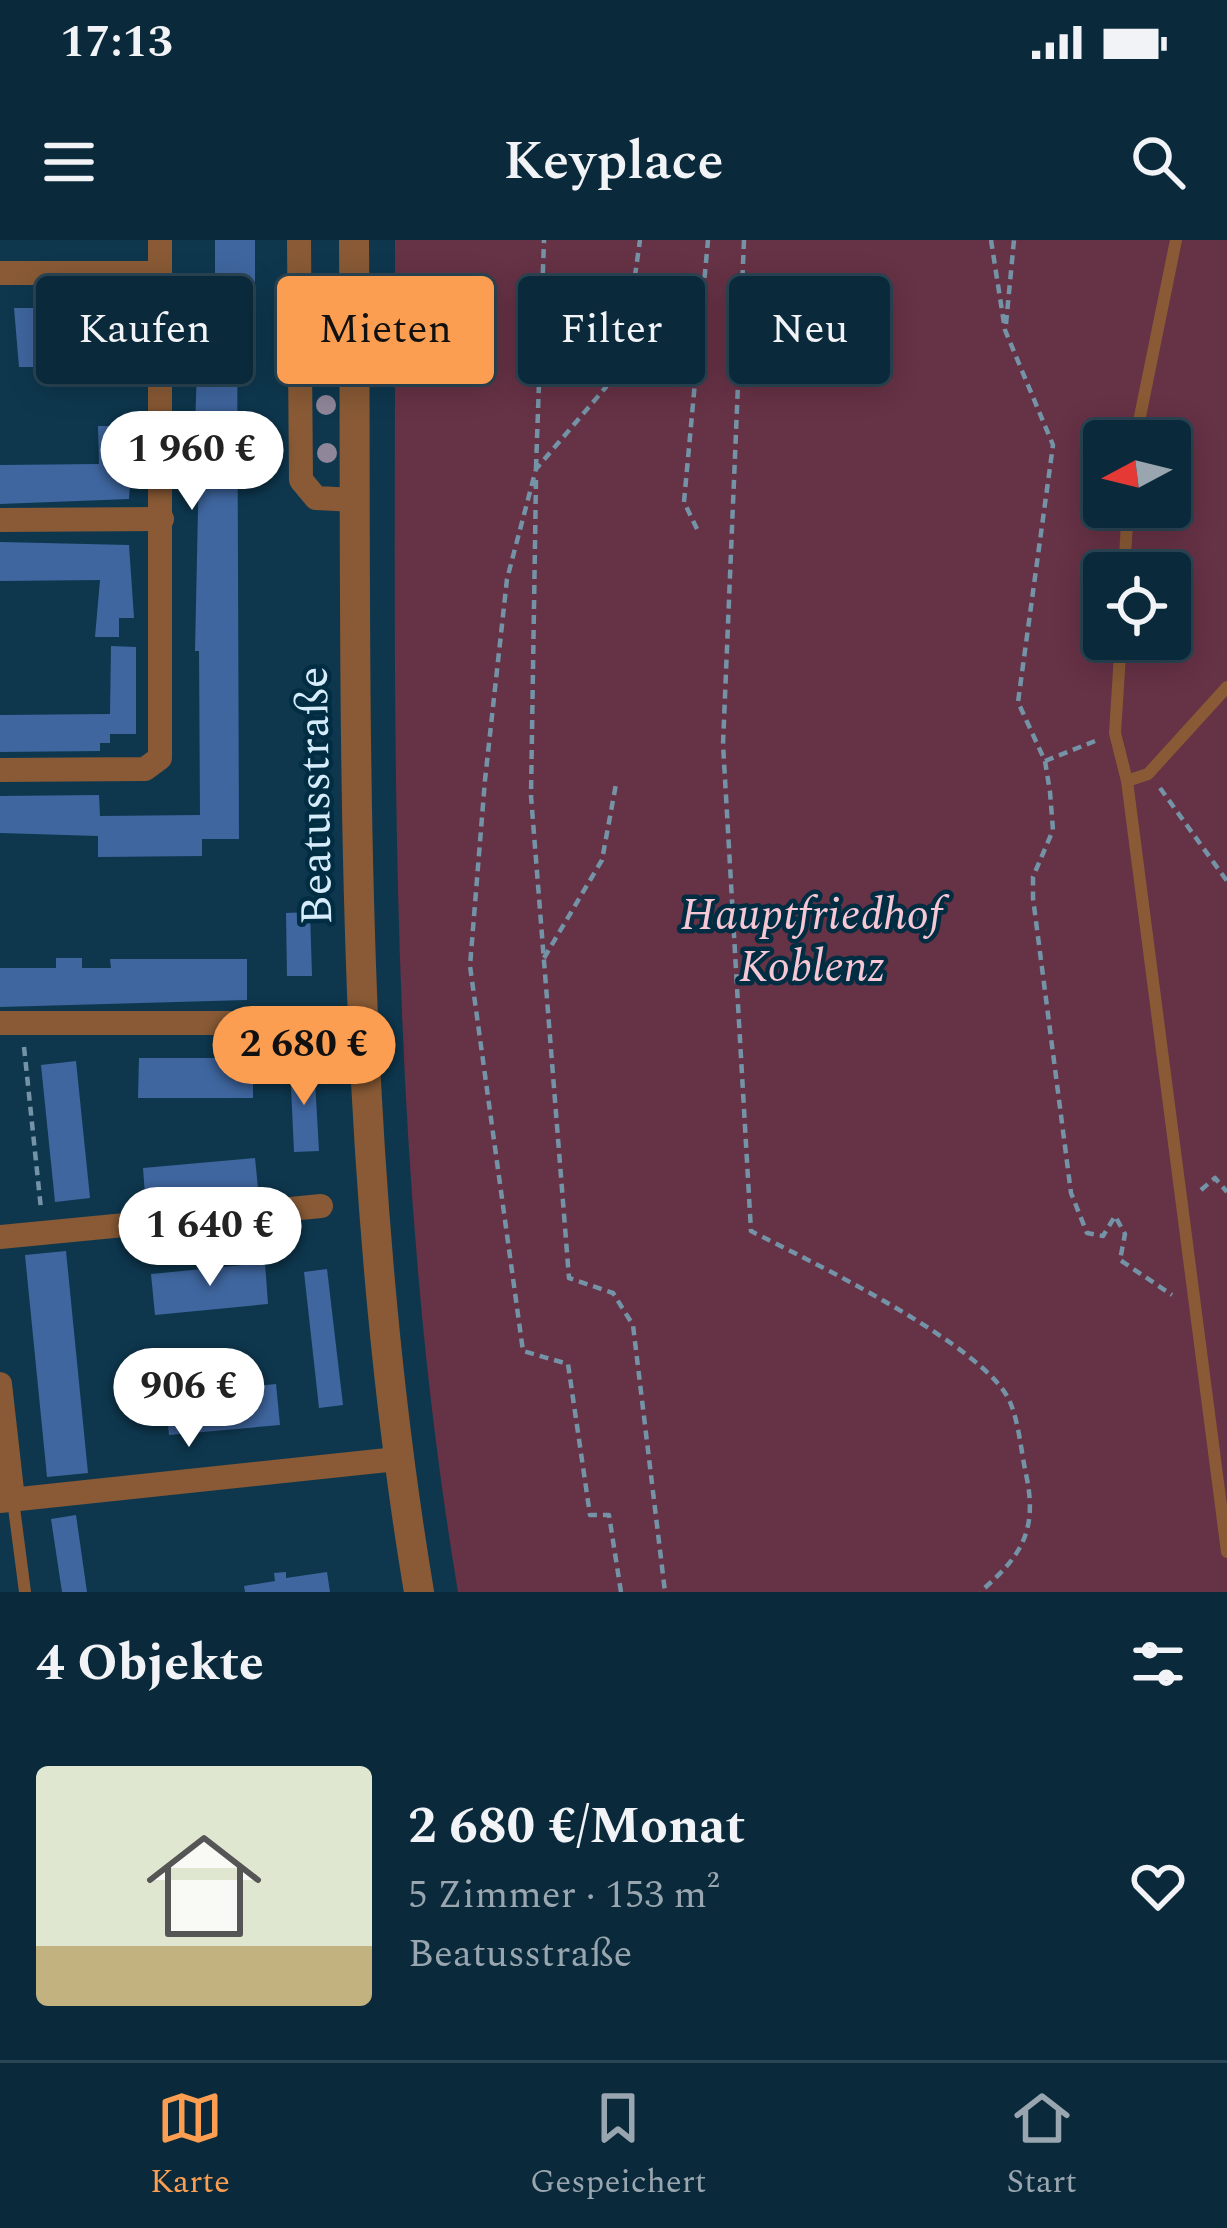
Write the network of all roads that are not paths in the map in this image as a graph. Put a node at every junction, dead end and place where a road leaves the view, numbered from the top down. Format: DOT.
graph roads {
  1 [pos="160,240"];
  2 [pos="299,240"];
  3 [pos="354,240"];
  4 [pos="1177,240"];
  5 [pos="0,273"];
  6 [pos="160,273"];
  7 [pos="1139,420"];
  8 [pos="356,500"];
  9 [pos="162,519"];
  10 [pos="0,520"];
  11 [pos="1120,660"];
  12 [pos="1227,687"];
  13 [pos="0,770"];
  14 [pos="1127,781"];
  15 [pos="11,1023"];
  16 [pos="360,1023"];
  17 [pos="321,1206"];
  18 [pos="0,1238"];
  19 [pos="0,1384"];
  20 [pos="397,1459"];
  21 [pos="7,1500"];
  22 [pos="1227,1552"];
  23 [pos="25,1592"];
  24 [pos="419,1592"];
  1 -- 6 [label="street"];
  2 -- 8 [label="street"];
  3 -- 8 [label="street, Beatusstraße"];
  4 -- 7 [label="lane"];
  5 -- 6 [label="street"];
  6 -- 9 [label="street"];
  8 -- 16 [label="street, Beatusstraße"];
  9 -- 10 [label="street"];
  9 -- 13 [label="street"];
  11 -- 14 [label="lane"];
  12 -- 14 [label="lane"];
  14 -- 22 [label="lane"];
  15 -- 16 [label="street"];
  16 -- 20 [label="street, Beatusstraße"];
  17 -- 18 [label="street"];
  19 -- 21 [label="street"];
  20 -- 21 [label="street"];
  20 -- 24 [label="street, Beatusstraße"];
  21 -- 23 [label="lane"];
}
